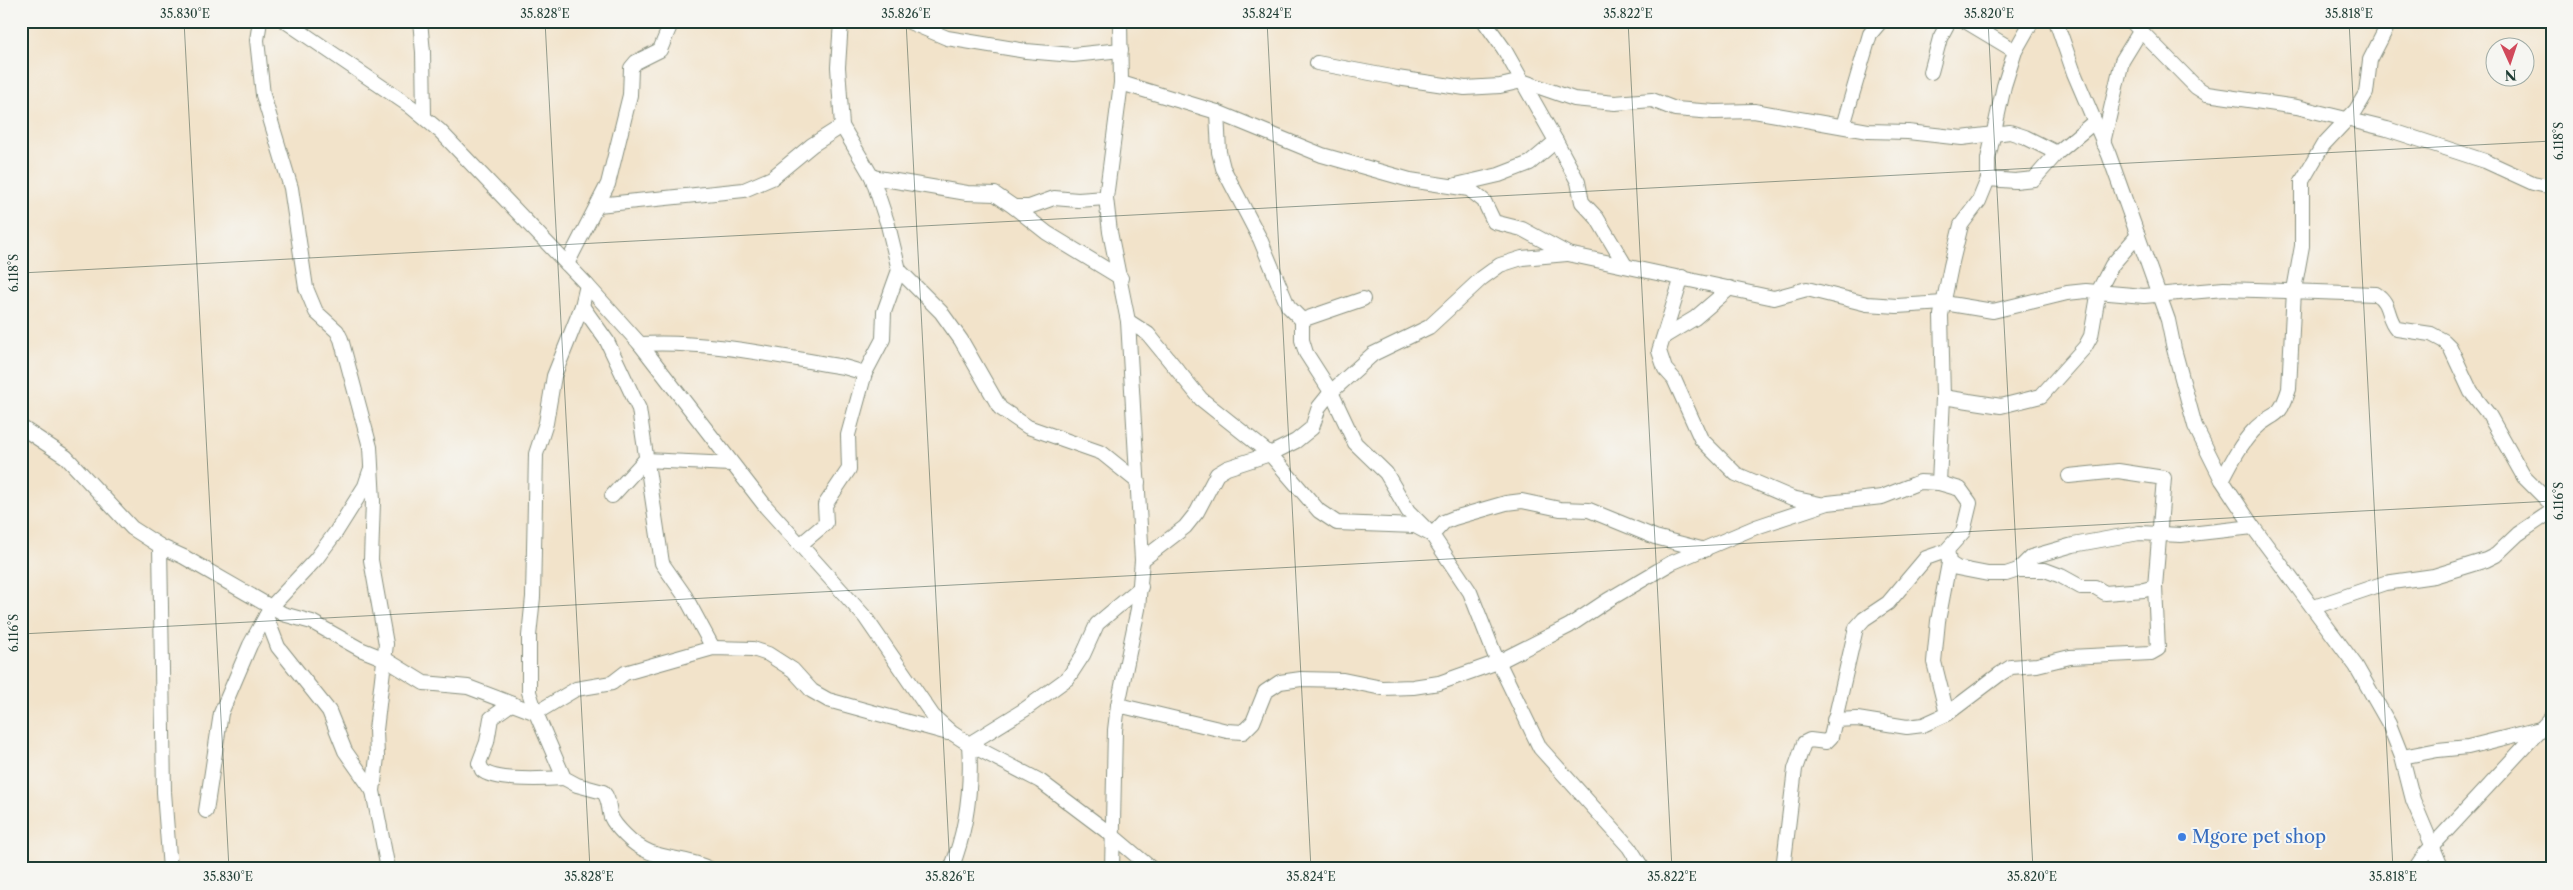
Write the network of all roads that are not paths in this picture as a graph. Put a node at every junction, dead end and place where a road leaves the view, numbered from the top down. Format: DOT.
graph roads {
  1 [pos="260,21"];
  2 [pos="285,21"];
  3 [pos="420,21"];
  4 [pos="672,21"];
  5 [pos="842,21"];
  6 [pos="907,21"];
  7 [pos="1120,21"];
  8 [pos="1484,21"];
  9 [pos="1880,21"];
  10 [pos="1949,21"];
  11 [pos="1966,21"];
  12 [pos="2032,21"];
  13 [pos="2056,21"];
  14 [pos="2390,21"];
  15 [pos="2136,26"];
  16 [pos="1121,50"];
  17 [pos="2015,51"];
  18 [pos="1317,63"];
  19 [pos="1931,72"];
  20 [pos="1522,81"];
  21 [pos="1121,83"];
  22 [pos="1217,112"];
  23 [pos="424,116"];
  24 [pos="2346,119"];
  25 [pos="2094,122"];
  26 [pos="842,126"];
  27 [pos="1843,126"];
  28 [pos="1995,133"];
  29 [pos="1556,142"];
  30 [pos="2103,143"];
  31 [pos="2057,153"];
  32 [pos="872,177"];
  33 [pos="1988,179"];
  34 [pos="1455,186"];
  35 [pos="2552,187"];
  36 [pos="1106,198"];
  37 [pos="598,205"];
  38 [pos="1014,207"];
  39 [pos="2138,235"];
  40 [pos="1568,254"];
  41 [pos="567,264"];
  42 [pos="1625,265"];
  43 [pos="899,270"];
  44 [pos="1682,277"];
  45 [pos="1121,278"];
  46 [pos="588,285"];
  47 [pos="1730,288"];
  48 [pos="2099,290"];
  49 [pos="2294,290"];
  50 [pos="2159,295"];
  51 [pos="1363,298"];
  52 [pos="1944,303"];
  53 [pos="582,306"];
  54 [pos="1128,320"];
  55 [pos="1302,320"];
  56 [pos="1666,336"];
  57 [pos="640,344"];
  58 [pos="865,372"];
  59 [pos="1331,392"];
  60 [pos="1943,397"];
  61 [pos="21,427"];
  62 [pos="1270,454"];
  63 [pos="645,460"];
  64 [pos="731,464"];
  65 [pos="372,468"];
  66 [pos="2069,476"];
  67 [pos="2222,480"];
  68 [pos="1138,482"];
  69 [pos="1939,483"];
  70 [pos="612,496"];
  71 [pos="1823,504"];
  72 [pos="2552,505"];
  73 [pos="2552,511"];
  74 [pos="2253,527"];
  75 [pos="2161,534"];
  76 [pos="1432,535"];
  77 [pos="800,545"];
  78 [pos="160,546"];
  79 [pos="1705,550"];
  80 [pos="1948,557"];
  81 [pos="1142,560"];
  82 [pos="2018,570"];
  83 [pos="1140,587"];
  84 [pos="2154,587"];
  85 [pos="2314,608"];
  86 [pos="269,612"];
  87 [pos="713,648"];
  88 [pos="385,659"];
  89 [pos="1498,662"];
  90 [pos="511,704"];
  91 [pos="1118,705"];
  92 [pos="536,713"];
  93 [pos="1947,714"];
  94 [pos="2552,717"];
  95 [pos="1834,720"];
  96 [pos="2545,728"];
  97 [pos="952,734"];
  98 [pos="969,744"];
  99 [pos="2402,757"];
  100 [pos="564,778"];
  101 [pos="373,791"];
  102 [pos="206,811"];
  103 [pos="1113,836"];
  104 [pos="2432,846"];
  105 [pos="702,867"];
  106 [pos="170,869"];
  107 [pos="388,869"];
  108 [pos="951,869"];
  109 [pos="1112,869"];
  110 [pos="1152,869"];
  111 [pos="1643,869"];
  112 [pos="1784,869"];
  113 [pos="2415,869"];
  114 [pos="2442,869"];
  1 -- 65 [label="street"];
  2 -- 23 [label="street"];
  3 -- 23 [label="street"];
  4 -- 37 [label="street"];
  5 -- 26 [label="street"];
  6 -- 16 [label="street"];
  7 -- 16 [label="street"];
  8 -- 20 [label="street"];
  9 -- 27 [label="street"];
  10 -- 19 [label="street"];
  11 -- 17 [label="street"];
  12 -- 17 [label="street"];
  13 -- 25 [label="street"];
  14 -- 24 [label="street"];
  15 -- 24 [label="street"];
  15 -- 30 [label="street"];
  16 -- 21 [label="street"];
  17 -- 28 [label="street"];
  18 -- 20 [label="street"];
  20 -- 27 [label="street"];
  20 -- 29 [label="street"];
  21 -- 22 [label="street"];
  21 -- 36 [label="street"];
  22 -- 34 [label="street"];
  22 -- 55 [label="street"];
  23 -- 41 [label="street"];
  24 -- 35 [label="street"];
  24 -- 49 [label="street"];
  25 -- 30 [label="street"];
  25 -- 31 [label="street"];
  26 -- 32 [label="street"];
  26 -- 37 [label="street"];
  27 -- 28 [label="street"];
  28 -- 31 [label="street"];
  28 -- 33 [label="street"];
  29 -- 34 [label="street"];
  29 -- 42 [label="street"];
  30 -- 39 [label="street"];
  31 -- 33 [label="street"];
  32 -- 38 [label="street"];
  32 -- 43 [label="street"];
  33 -- 52 [label="street"];
  34 -- 40 [label="street"];
  36 -- 38 [label="street"];
  36 -- 45 [label="street"];
  37 -- 41 [label="street"];
  38 -- 45 [label="street"];
  39 -- 48 [label="street"];
  39 -- 50 [label="street"];
  40 -- 42 [label="street"];
  40 -- 59 [label="street"];
  41 -- 46 [label="street"];
  42 -- 44 [label="street"];
  43 -- 58 [label="street"];
  43 -- 68 [label="street"];
  44 -- 47 [label="street"];
  44 -- 56 [label="street"];
  45 -- 54 [label="street"];
  46 -- 53 [label="street"];
  46 -- 57 [label="street"];
  47 -- 52 [label="street"];
  47 -- 56 [label="street"];
  48 -- 50 [label="street"];
  48 -- 52 [label="street"];
  48 -- 60 [label="street"];
  49 -- 50 [label="street"];
  49 -- 67 [label="street"];
  49 -- 72 [label="street"];
  50 -- 67 [label="street"];
  51 -- 55 [label="street"];
  52 -- 60 [label="street"];
  53 -- 63 [label="street"];
  53 -- 92 [label="street"];
  54 -- 62 [label="street"];
  54 -- 68 [label="street"];
  55 -- 59 [label="street"];
  56 -- 71 [label="street"];
  57 -- 58 [label="street"];
  57 -- 64 [label="street"];
  58 -- 77 [label="street"];
  59 -- 62 [label="street"];
  59 -- 76 [label="street"];
  60 -- 69 [label="street"];
  61 -- 78 [label="street"];
  62 -- 76 [label="street"];
  62 -- 81 [label="street"];
  63 -- 64 [label="street"];
  63 -- 70 [label="street"];
  63 -- 87 [label="street"];
  64 -- 77 [label="street"];
  65 -- 86 [label="street"];
  65 -- 88 [label="street"];
  66 -- 75 [label="street"];
  67 -- 74 [label="street"];
  68 -- 81 [label="street"];
  69 -- 71 [label="street"];
  69 -- 80 [label="street"];
  71 -- 79 [label="street"];
  73 -- 85 [label="street"];
  74 -- 75 [label="street"];
  74 -- 85 [label="street"];
  75 -- 82 [label="street"];
  75 -- 84 [label="street"];
  76 -- 79 [label="street"];
  76 -- 89 [label="street"];
  77 -- 97 [label="street"];
  78 -- 86 [label="street"];
  78 -- 106 [label="street"];
  79 -- 89 [label="street"];
  80 -- 82 [label="street"];
  80 -- 93 [label="street"];
  80 -- 95 [label="street"];
  81 -- 83 [label="street"];
  82 -- 84 [label="street"];
  83 -- 91 [label="street"];
  83 -- 98 [label="street"];
  84 -- 93 [label="street"];
  85 -- 99 [label="street"];
  86 -- 88 [label="street"];
  86 -- 101 [label="street"];
  86 -- 102 [label="street"];
  87 -- 92 [label="street"];
  87 -- 97 [label="street"];
  88 -- 90 [label="street"];
  88 -- 101 [label="street"];
  89 -- 91 [label="street"];
  89 -- 111 [label="street"];
  90 -- 92 [label="street"];
  90 -- 100 [label="street"];
  91 -- 103 [label="street"];
  92 -- 100 [label="street"];
  93 -- 95 [label="street"];
  94 -- 96 [label="street"];
  95 -- 112 [label="street"];
  96 -- 99 [label="street"];
  96 -- 104 [label="street"];
  97 -- 98 [label="street"];
  98 -- 103 [label="street"];
  98 -- 108 [label="street"];
  99 -- 104 [label="street"];
  100 -- 105 [label="street"];
  101 -- 107 [label="street"];
  103 -- 109 [label="street"];
  103 -- 110 [label="street"];
  104 -- 113 [label="street"];
  104 -- 114 [label="street"];
}
